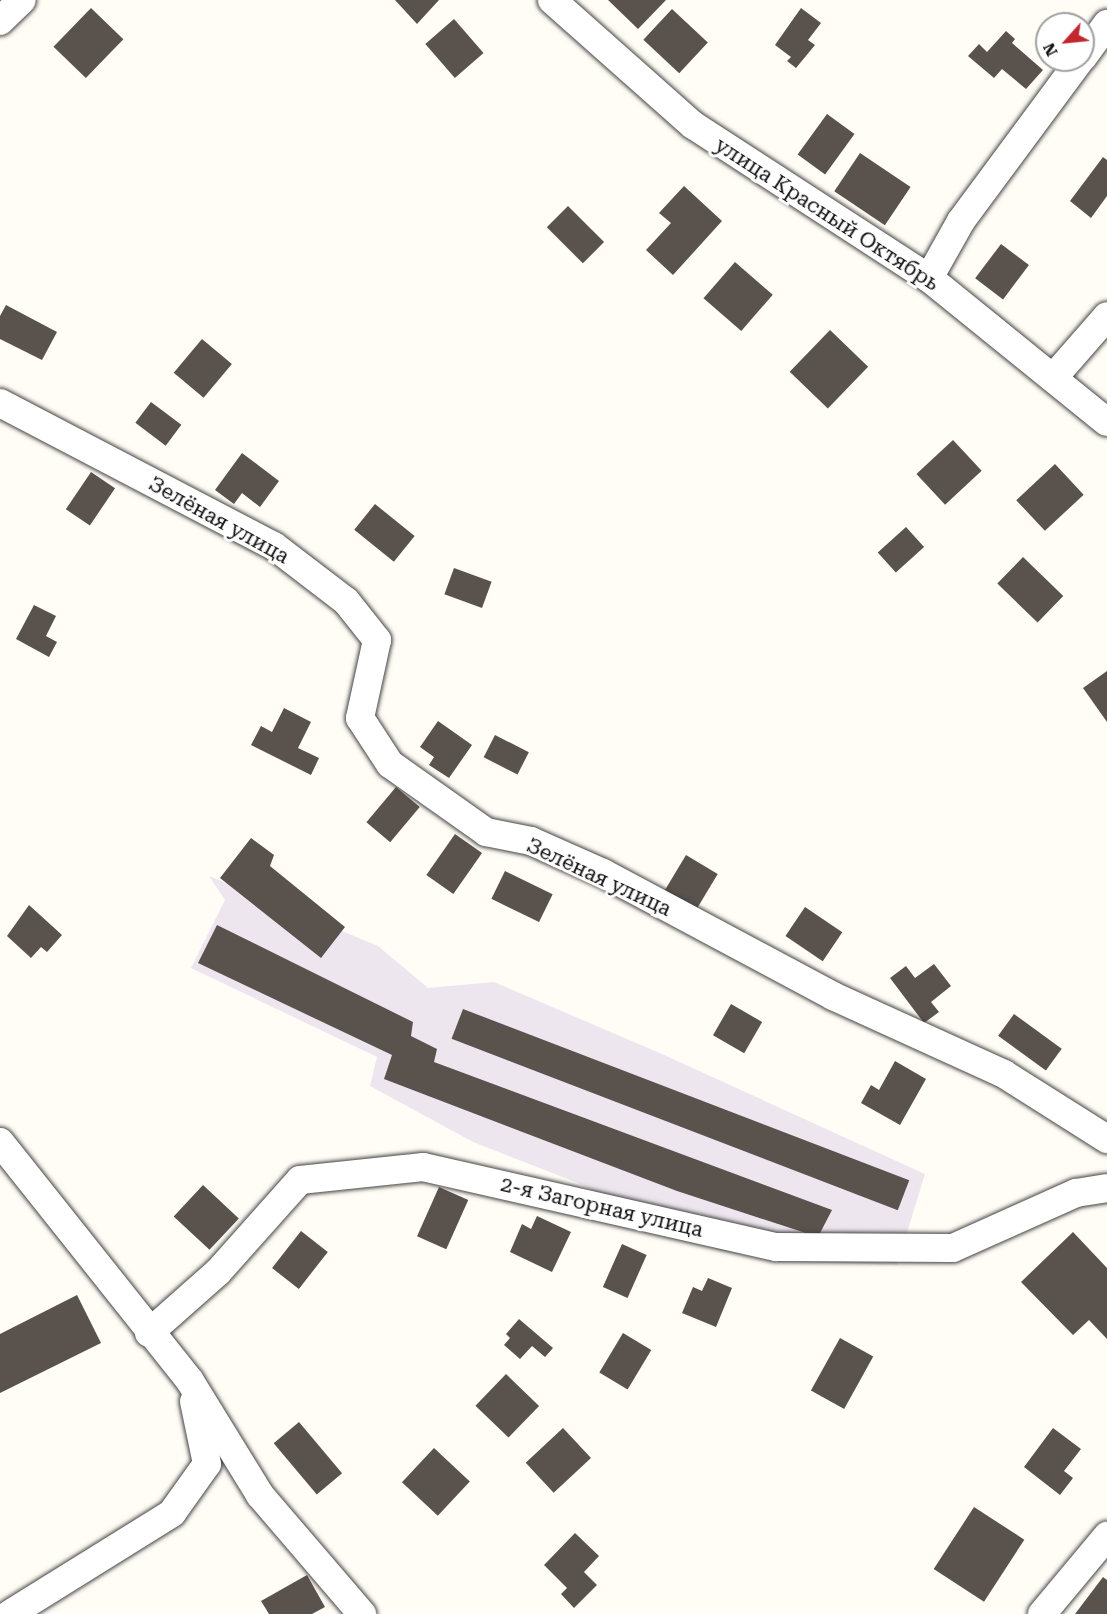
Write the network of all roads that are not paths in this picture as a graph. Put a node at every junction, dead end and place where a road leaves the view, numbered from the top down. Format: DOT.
graph roads {
  1 [pos="22,0"];
  2 [pos="552,0"];
  3 [pos="0,21"];
  4 [pos="1107,24"];
  5 [pos="1095,40"];
  6 [pos="1072,72"];
  7 [pos="929,278"];
  8 [pos="1107,316"];
  9 [pos="1053,378"];
  10 [pos="0,403"];
  11 [pos="1107,422"];
  12 [pos="1107,1139"];
  13 [pos="0,1142"];
  14 [pos="1107,1188"];
  15 [pos="149,1332"];
  16 [pos="190,1381"];
  17 [pos="1107,1536"];
  18 [pos="10,1614"];
  19 [pos="362,1614"];
  20 [pos="1042,1614"];
  1 -- 3 [label="street"];
  2 -- 7 [label="street, улица Красный Октябрь"];
  4 -- 5 [label="street"];
  6 -- 7 [label="street"];
  7 -- 9 [label="street, улица Красный Октябрь"];
  8 -- 9 [label="street"];
  9 -- 11 [label="street, улица Красный Октябрь"];
  10 -- 12 [label="street, Зелёная улица"];
  13 -- 15 [label="street"];
  14 -- 15 [label="street, 2-я Загорная улица"];
  15 -- 16 [label="street"];
  16 -- 18 [label="street"];
  16 -- 19 [label="street"];
  17 -- 20 [label="street"];
}
